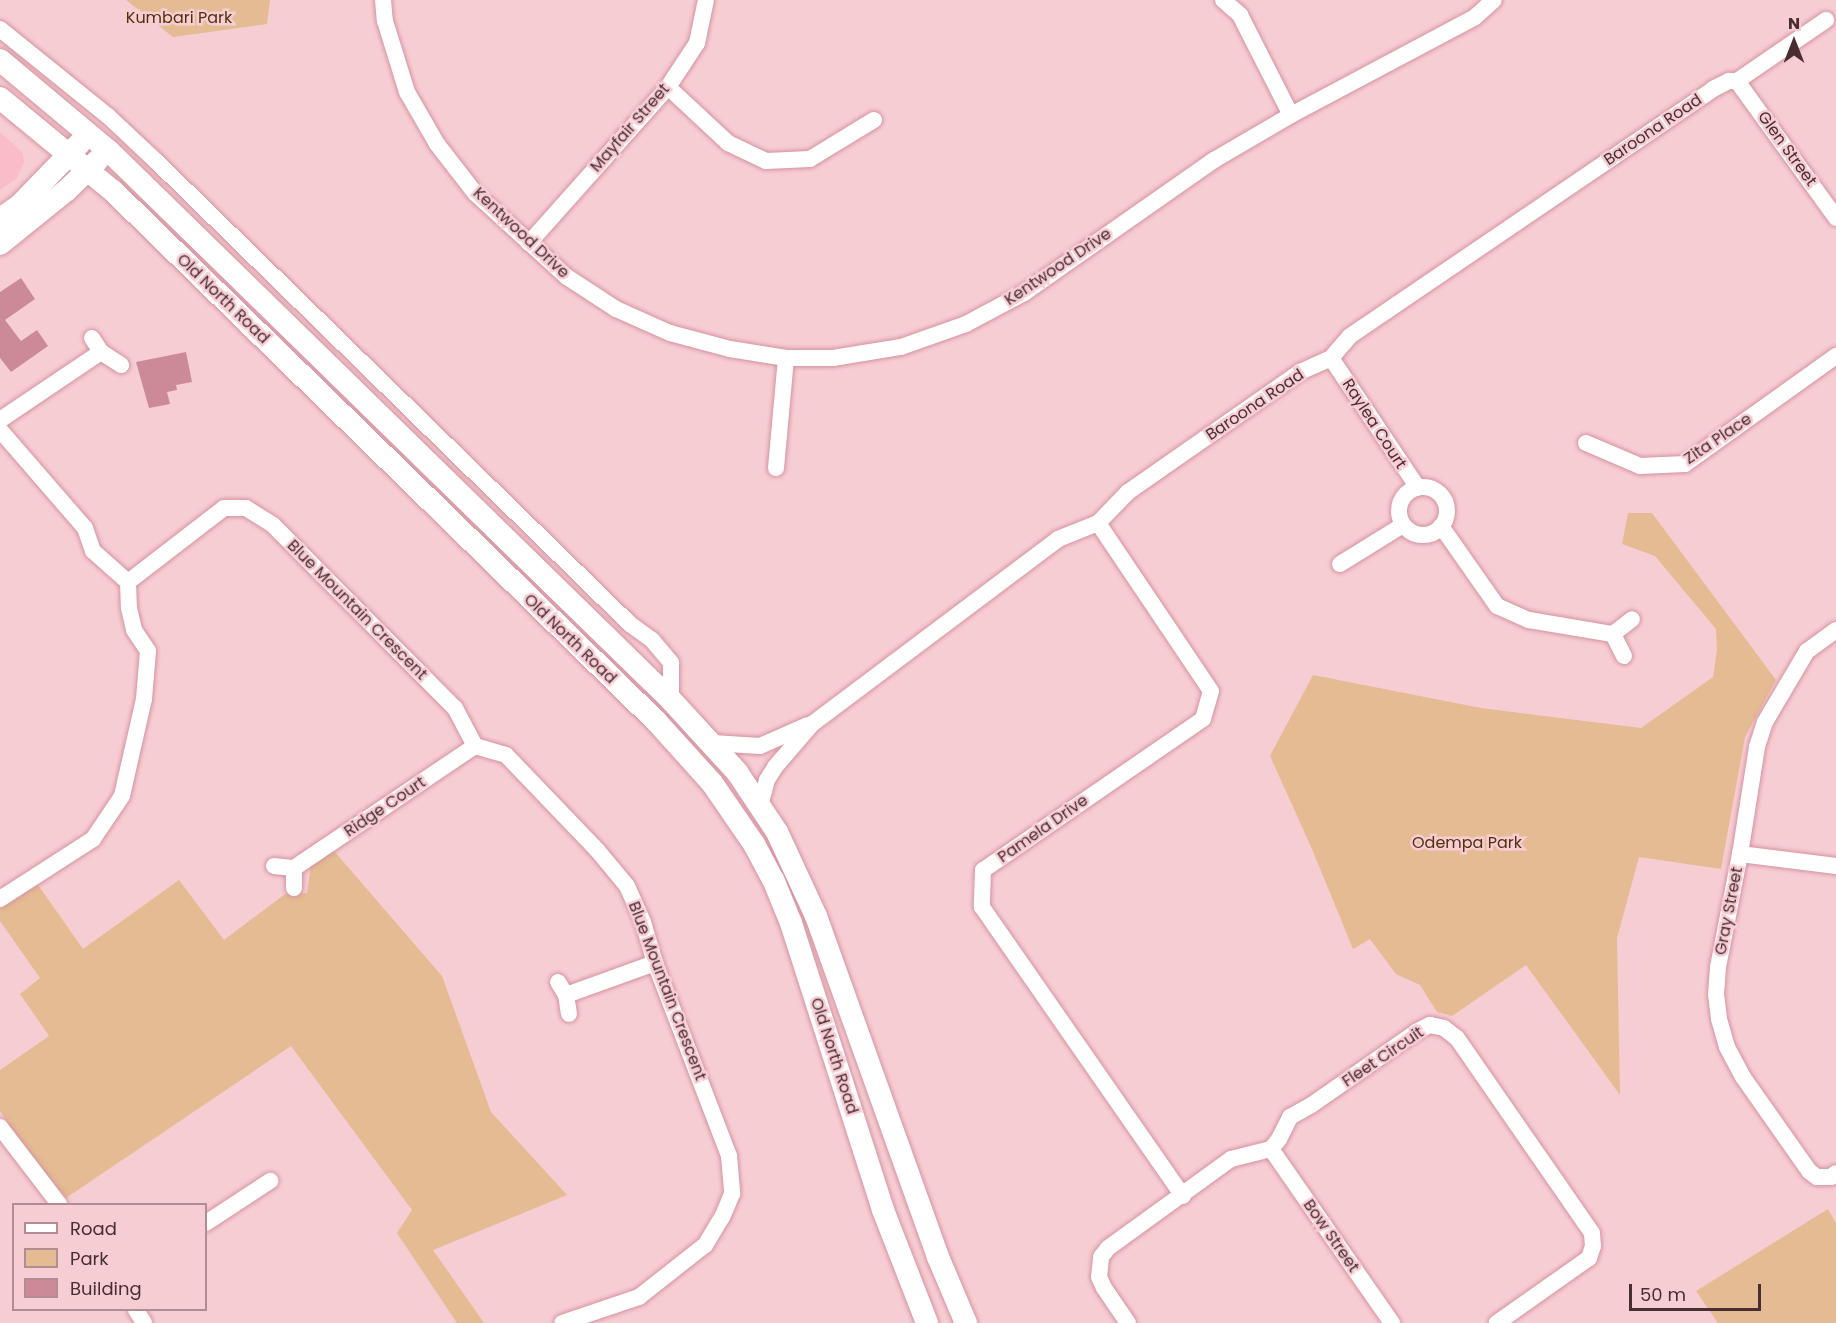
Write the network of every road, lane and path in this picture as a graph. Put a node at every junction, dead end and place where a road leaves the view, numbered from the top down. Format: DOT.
graph roads {
  1 [pos="383,0"];
  2 [pos="706,0"];
  3 [pos="1223,0"];
  4 [pos="1494,0"];
  5 [pos="1826,20"];
  6 [pos="0,29"];
  7 [pos="0,60"];
  8 [pos="1737,81"];
  9 [pos="668,87"];
  10 [pos="0,98"];
  11 [pos="1291,115"];
  12 [pos="874,120"];
  13 [pos="89,133"];
  14 [pos="108,151"];
  15 [pos="70,154"];
  16 [pos="88,170"];
  17 [pos="1836,218"];
  18 [pos="0,219"];
  19 [pos="529,243"];
  20 [pos="0,244"];
  21 [pos="92,338"];
  22 [pos="101,352"];
  23 [pos="1836,356"];
  24 [pos="786,358"];
  25 [pos="1331,358"];
  26 [pos="120,365"];
  27 [pos="0,420"];
  28 [pos="0,430"];
  29 [pos="1586,443"];
  30 [pos="776,468"];
  31 [pos="1418,488"];
  32 [pos="1098,523"];
  33 [pos="1403,525"];
  34 [pos="1441,526"];
  35 [pos="1340,564"];
  36 [pos="128,582"];
  37 [pos="1632,619"];
  38 [pos="1836,630"];
  39 [pos="1613,634"];
  40 [pos="1624,656"];
  41 [pos="671,700"];
  42 [pos="812,724"];
  43 [pos="712,743"];
  44 [pos="475,746"];
  45 [pos="759,806"];
  46 [pos="1740,854"];
  47 [pos="274,866"];
  48 [pos="1836,866"];
  49 [pos="294,868"];
  50 [pos="294,888"];
  51 [pos="0,899"];
  52 [pos="655,963"];
  53 [pos="569,1014"];
  54 [pos="0,1127"];
  55 [pos="1271,1149"];
  56 [pos="1834,1175"];
  57 [pos="270,1181"];
  58 [pos="1183,1196"];
  59 [pos="58,1203"];
  60 [pos="207,1223"];
  61 [pos="922,1319"];
  62 [pos="562,1323"];
  63 [pos="966,1323"];
  64 [pos="1128,1323"];
  65 [pos="1392,1323"];
  66 [pos="1497,1323"];
  1 -- 19 [label="street, Kentwood Drive"];
  2 -- 9 [label="street, Mayfair Street"];
  3 -- 11 [label="street"];
  4 -- 11 [label="street, Kentwood Drive"];
  5 -- 8 [label="street, Baroona Road"];
  6 -- 41 [label="street"];
  7 -- 13 [label="main road, Old North Road"];
  8 -- 17 [label="street, Glen Street"];
  8 -- 25 [label="street, Baroona Road"];
  9 -- 12 [label="street"];
  9 -- 19 [label="street, Mayfair Street"];
  10 -- 15 [label="main road, Old North Road"];
  11 -- 24 [label="street, Kentwood Drive"];
  13 -- 14 [label="main road, Old North Road"];
  13 -- 15 [label="main road"];
  14 -- 16 [label="main road"];
  14 -- 41 [label="main road, Old North Road"];
  15 -- 16 [label="main road, Old North Road"];
  15 -- 18 [label="main road"];
  16 -- 20 [label="main road"];
  16 -- 61 [label="main road, Old North Road"];
  19 -- 24 [label="street, Kentwood Drive"];
  21 -- 22 [label="street"];
  22 -- 26 [label="street"];
  22 -- 27 [label="street"];
  23 -- 29 [label="street, Zita Place"];
  24 -- 30 [label="street"];
  25 -- 31 [label="street, Raylea Court"];
  25 -- 32 [label="street, Baroona Road"];
  28 -- 36 [label="street"];
  31 -- 33 [label="street, Raylea Court"];
  31 -- 34 [label="street"];
  32 -- 42 [label="street, Baroona Road"];
  32 -- 58 [label="street, Pamela Drive"];
  33 -- 34 [label="street"];
  33 -- 35 [label="street"];
  34 -- 39 [label="street"];
  36 -- 44 [label="street, Blue Mountain Crescent"];
  36 -- 51 [label="street"];
  37 -- 39 [label="street"];
  38 -- 46 [label="street, Gray Street"];
  39 -- 40 [label="street"];
  41 -- 43 [label="main road, Old North Road"];
  42 -- 43 [label="street, Baroona Road"];
  42 -- 45 [label="street, Baroona Road"];
  43 -- 45 [label="main road, Old North Road"];
  44 -- 49 [label="street, Ridge Court"];
  44 -- 52 [label="street, Blue Mountain Crescent"];
  45 -- 63 [label="main road, Old North Road"];
  46 -- 48 [label="street"];
  46 -- 56 [label="street, Gray Street"];
  47 -- 49 [label="street"];
  49 -- 50 [label="street"];
  52 -- 53 [label="street"];
  52 -- 62 [label="street, Blue Mountain Crescent"];
  54 -- 59 [label="street"];
  55 -- 58 [label="street"];
  55 -- 65 [label="street, Bow Street"];
  55 -- 66 [label="street, Fleet Circuit"];
  57 -- 60 [label="street"];
  58 -- 64 [label="street"];
}
